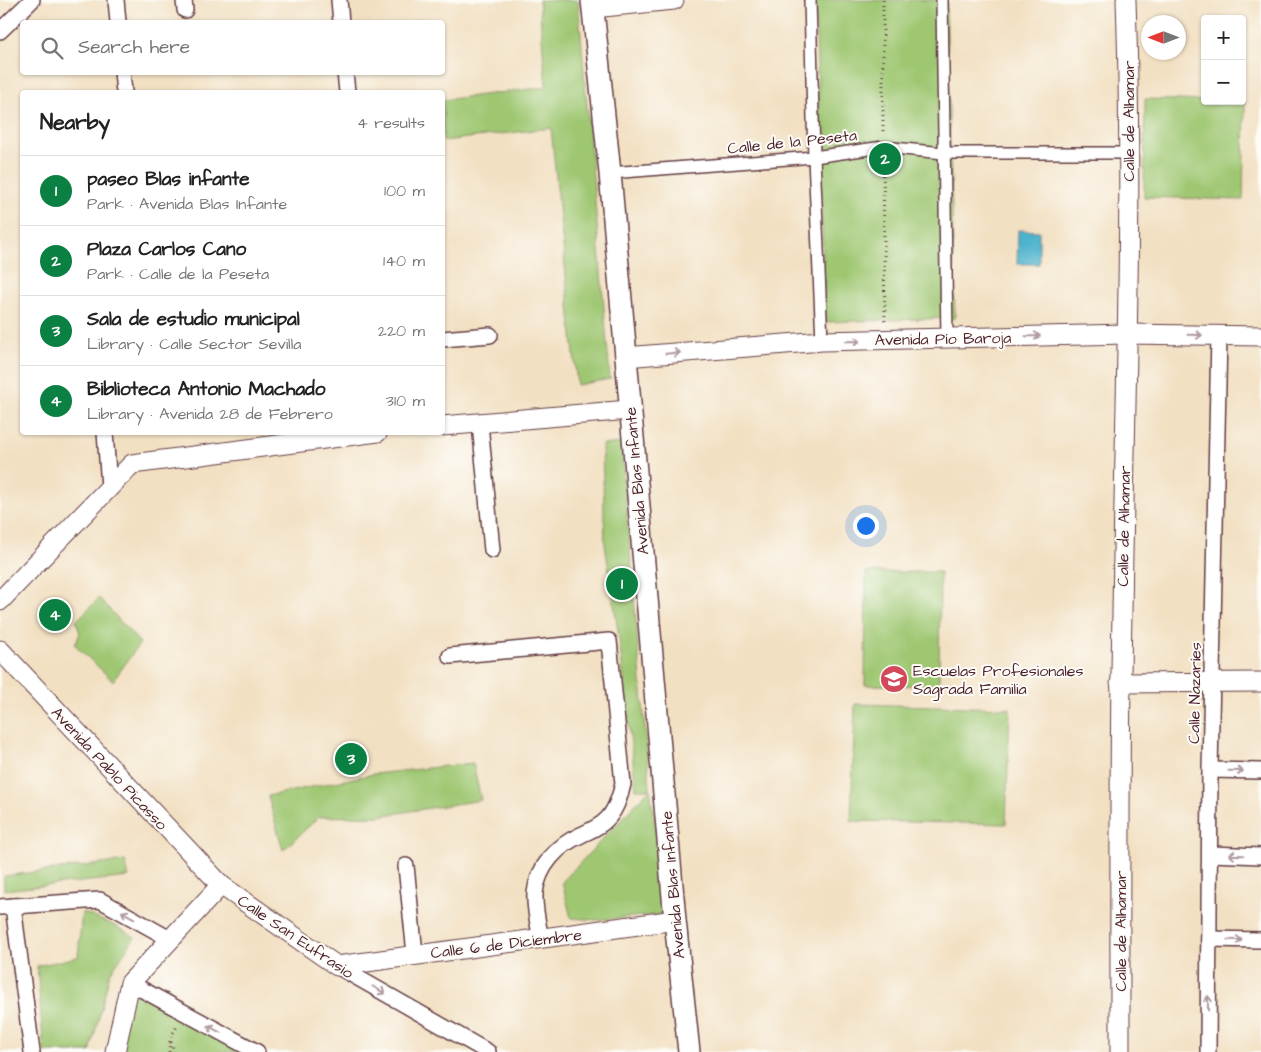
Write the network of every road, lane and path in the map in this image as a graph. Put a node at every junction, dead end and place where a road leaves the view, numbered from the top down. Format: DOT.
graph roads {
  1 [pos="32,0"];
  2 [pos="116,0"];
  3 [pos="339,0"];
  4 [pos="674,0"];
  5 [pos="810,0"];
  6 [pos="883,0"];
  7 [pos="942,0"];
  8 [pos="1126,0"];
  9 [pos="593,4"];
  10 [pos="118,20"];
  11 [pos="341,20"];
  12 [pos="0,31"];
  13 [pos="122,75"];
  14 [pos="345,75"];
  15 [pos="124,90"];
  16 [pos="346,90"];
  17 [pos="883,148"];
  18 [pos="944,153"];
  19 [pos="1128,153"];
  20 [pos="814,157"];
  21 [pos="610,173"];
  22 [pos="1127,334"];
  23 [pos="490,335"];
  24 [pos="1219,335"];
  25 [pos="1261,336"];
  26 [pos="947,338"];
  27 [pos="445,339"];
  28 [pos="885,340"];
  29 [pos="822,341"];
  30 [pos="625,357"];
  31 [pos="629,410"];
  32 [pos="480,424"];
  33 [pos="445,426"];
  34 [pos="105,435"];
  35 [pos="355,435"];
  36 [pos="109,487"];
  37 [pos="492,550"];
  38 [pos="0,601"];
  39 [pos="0,650"];
  40 [pos="450,656"];
  41 [pos="1212,682"];
  42 [pos="1261,682"];
  43 [pos="1120,683"];
  44 [pos="1210,770"];
  45 [pos="1261,771"];
  46 [pos="1211,854"];
  47 [pos="1261,856"];
  48 [pos="406,866"];
  49 [pos="221,885"];
  50 [pos="6,906"];
  51 [pos="675,920"];
  52 [pos="170,939"];
  53 [pos="541,939"];
  54 [pos="1209,939"];
  55 [pos="1261,940"];
  56 [pos="415,954"];
  57 [pos="337,966"];
  58 [pos="130,983"];
  59 [pos="686,1022"];
  60 [pos="32,1052"];
  61 [pos="115,1052"];
  62 [pos="169,1052"];
  63 [pos="174,1052"];
  64 [pos="257,1052"];
  65 [pos="488,1052"];
  66 [pos="689,1052"];
  67 [pos="702,1052"];
  68 [pos="1120,1052"];
  69 [pos="1208,1052"];
  1 -- 12 [label="street"];
  2 -- 10 [label="street"];
  3 -- 11 [label="street"];
  4 -- 9 [label="street"];
  5 -- 20 [label="street"];
  6 -- 17 [label="path"];
  7 -- 18 [label="street"];
  8 -- 19 [label="street, Calle de Alhamar"];
  9 -- 21 [label="main road, Avenida Blas Infante"];
  13 -- 15 [label="street"];
  14 -- 16 [label="street"];
  17 -- 18 [label="street, Calle de la Peseta"];
  17 -- 20 [label="street, Calle de la Peseta"];
  17 -- 28 [label="path"];
  18 -- 19 [label="street, Calle de la Peseta"];
  18 -- 26 [label="street"];
  19 -- 22 [label="street, Calle de Alhamar"];
  20 -- 21 [label="street, Calle de la Peseta"];
  20 -- 29 [label="street"];
  21 -- 30 [label="main road, Avenida Blas Infante"];
  22 -- 24 [label="street, Avenida Pío Baroja, one-way"];
  26 -- 22 [label="street, Avenida Pío Baroja, one-way"];
  22 -- 43 [label="street, Calle de Alhamar"];
  23 -- 27 [label="street"];
  24 -- 25 [label="street, Avenida Pío Baroja"];
  24 -- 41 [label="street, Calle Nazaríes"];
  26 -- 28 [label="street, Avenida Pío Baroja"];
  29 -- 28 [label="street, Avenida Pío Baroja, one-way"];
  30 -- 29 [label="street, Avenida Pío Baroja, one-way"];
  30 -- 31 [label="main road, Avenida Blas Infante"];
  31 -- 32 [label="street"];
  31 -- 51 [label="main road, Avenida Blas Infante"];
  32 -- 33 [label="street"];
  32 -- 37 [label="street"];
  34 -- 36 [label="street"];
  35 -- 36 [label="street"];
  36 -- 38 [label="street"];
  39 -- 49 [label="street, Avenida Pablo Picasso"];
  40 -- 53 [label="street"];
  41 -- 42 [label="street"];
  41 -- 43 [label="street"];
  41 -- 44 [label="street, Calle Nazaríes"];
  43 -- 68 [label="street, Calle de Alhamar"];
  44 -- 45 [label="street, one-way"];
  44 -- 46 [label="street, Calle Nazaríes"];
  47 -- 46 [label="street, one-way"];
  46 -- 54 [label="street, Calle Nazaríes"];
  48 -- 56 [label="street"];
  49 -- 52 [label="street, Calle San Eufrasio"];
  49 -- 57 [label="street, Calle San Eufrasio"];
  52 -- 50 [label="street, one-way"];
  50 -- 60 [label="street"];
  51 -- 53 [label="street, Calle 6 de Diciembre"];
  51 -- 59 [label="main road, Avenida Blas Infante"];
  52 -- 58 [label="street, Calle San Eufrasio"];
  53 -- 56 [label="street, Calle 6 de Diciembre"];
  54 -- 55 [label="street, one-way"];
  69 -- 54 [label="street, Calle Nazaríes, one-way"];
  56 -- 57 [label="street, Calle 6 de Diciembre"];
  57 -- 65 [label="street, Calle San Eufrasio, one-way"];
  58 -- 61 [label="street"];
  64 -- 58 [label="street, one-way"];
  59 -- 66 [label="main road, Avenida Blas Infante"];
  59 -- 67 [label="main road"];
  62 -- 63 [label="path"];
}
